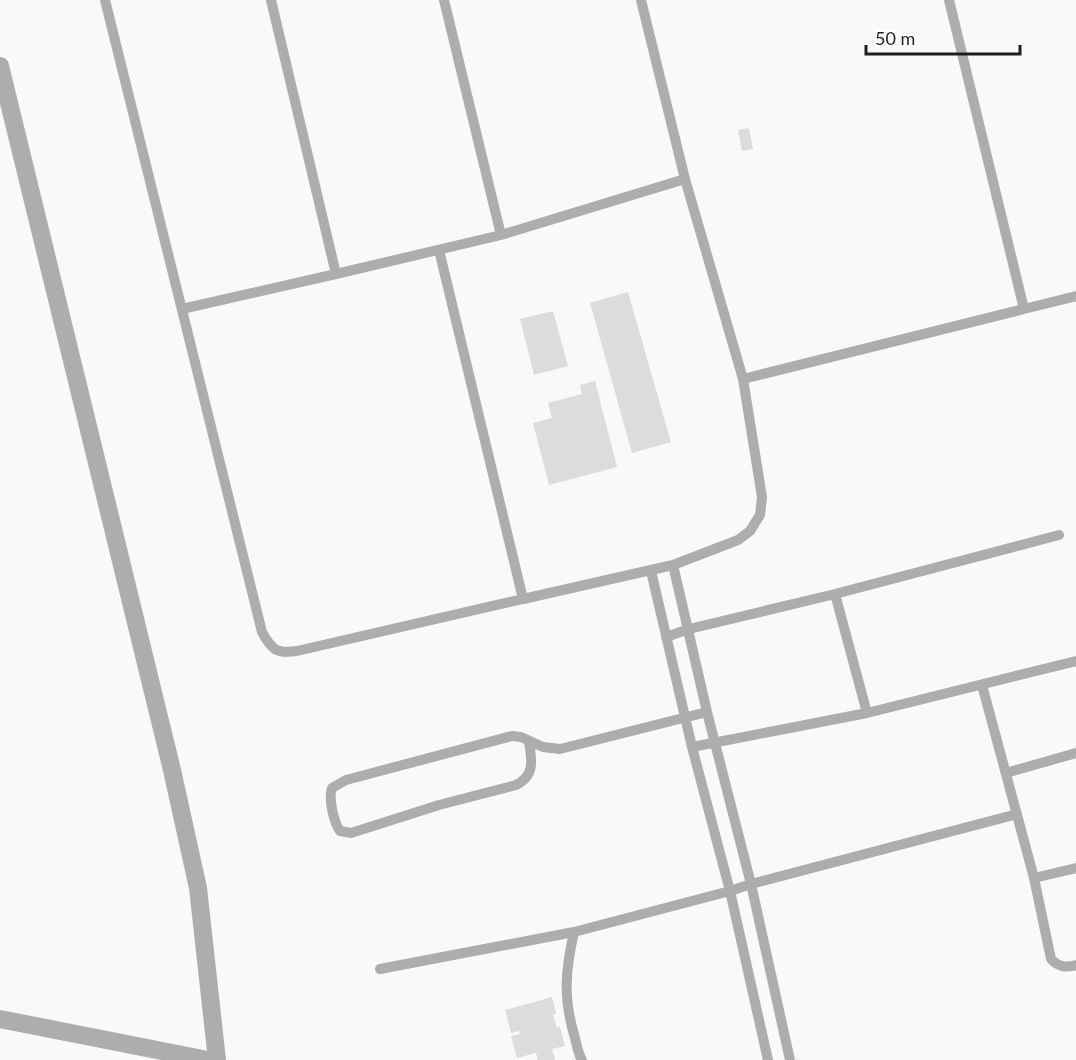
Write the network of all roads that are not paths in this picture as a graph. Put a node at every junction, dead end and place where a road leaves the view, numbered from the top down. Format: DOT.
graph roads {
  1 [pos="105,0"];
  2 [pos="271,0"];
  3 [pos="444,0"];
  4 [pos="640,0"];
  5 [pos="949,0"];
  6 [pos="0,66"];
  7 [pos="685,179"];
  8 [pos="501,235"];
  9 [pos="439,250"];
  10 [pos="336,274"];
  11 [pos="1076,296"];
  12 [pos="182,309"];
  13 [pos="1024,309"];
  14 [pos="743,379"];
  15 [pos="1059,536"];
  16 [pos="673,565"];
  17 [pos="651,571"];
  18 [pos="835,594"];
  19 [pos="523,599"];
  20 [pos="689,629"];
  21 [pos="666,637"];
  22 [pos="1076,661"];
  23 [pos="982,685"];
  24 [pos="707,712"];
  25 [pos="867,713"];
  26 [pos="685,717"];
  27 [pos="529,742"];
  28 [pos="715,742"];
  29 [pos="692,747"];
  30 [pos="1076,753"];
  31 [pos="1006,773"];
  32 [pos="1017,814"];
  33 [pos="1076,868"];
  34 [pos="1034,878"];
  35 [pos="751,884"];
  36 [pos="730,891"];
  37 [pos="574,932"];
  38 [pos="1076,965"];
  39 [pos="380,969"];
  40 [pos="0,1019"];
  41 [pos="208,1060"];
  42 [pos="217,1060"];
  43 [pos="582,1060"];
  44 [pos="768,1060"];
  45 [pos="790,1060"];
  1 -- 12 [label="lane"];
  2 -- 10 [label="lane"];
  3 -- 8 [label="lane"];
  4 -- 7 [label="lane"];
  5 -- 13 [label="lane"];
  6 -- 42 [label="street"];
  7 -- 8 [label="lane"];
  7 -- 14 [label="lane"];
  8 -- 9 [label="lane"];
  9 -- 10 [label="lane"];
  9 -- 19 [label="lane"];
  10 -- 12 [label="lane"];
  11 -- 13 [label="lane"];
  12 -- 19 [label="lane"];
  13 -- 14 [label="lane"];
  14 -- 16 [label="lane"];
  15 -- 18 [label="lane"];
  16 -- 17 [label="lane"];
  16 -- 20 [label="lane"];
  17 -- 19 [label="lane"];
  17 -- 21 [label="lane"];
  18 -- 20 [label="lane"];
  18 -- 25 [label="lane"];
  20 -- 21 [label="lane"];
  20 -- 24 [label="lane"];
  21 -- 26 [label="lane"];
  22 -- 23 [label="lane"];
  23 -- 25 [label="lane"];
  23 -- 31 [label="lane"];
  24 -- 26 [label="lane"];
  24 -- 28 [label="lane"];
  25 -- 28 [label="lane"];
  26 -- 27 [label="lane"];
  26 -- 29 [label="lane"];
  27 -- 27 [label="lane"];
  28 -- 29 [label="lane"];
  28 -- 35 [label="lane"];
  29 -- 36 [label="lane"];
  30 -- 31 [label="lane"];
  31 -- 32 [label="lane"];
  32 -- 34 [label="lane"];
  32 -- 35 [label="lane"];
  33 -- 34 [label="lane"];
  34 -- 38 [label="lane"];
  35 -- 36 [label="lane"];
  35 -- 45 [label="lane"];
  36 -- 37 [label="lane"];
  36 -- 44 [label="lane"];
  37 -- 39 [label="lane"];
  37 -- 43 [label="lane"];
  40 -- 41 [label="street"];
}
